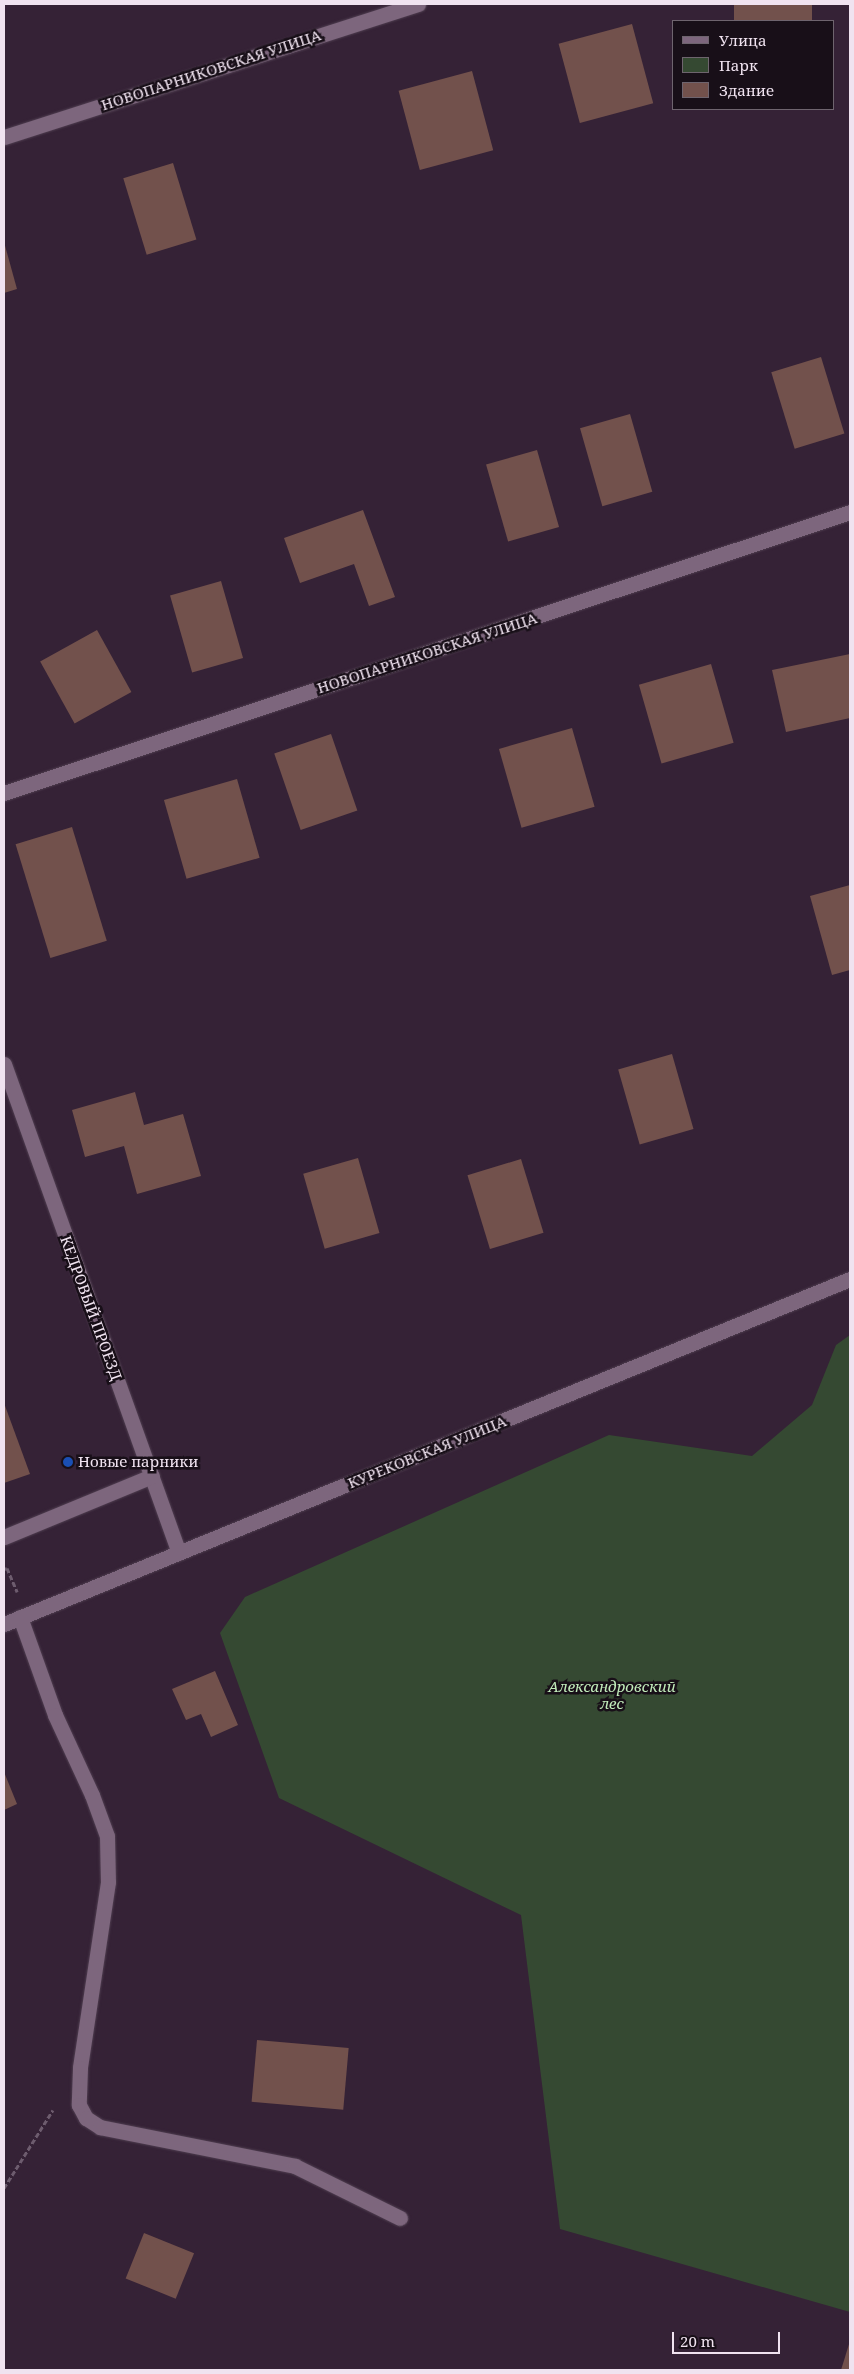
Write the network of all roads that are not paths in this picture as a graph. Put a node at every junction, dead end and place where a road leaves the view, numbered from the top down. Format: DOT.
graph roads {
  1 [pos="418,4"];
  2 [pos="4,137"];
  3 [pos="850,512"];
  4 [pos="4,794"];
  5 [pos="4,1064"];
  6 [pos="850,1279"];
  7 [pos="152,1476"];
  8 [pos="4,1537"];
  9 [pos="179,1552"];
  10 [pos="20,1617"];
  11 [pos="4,1624"];
  12 [pos="400,2218"];
  1 -- 2 [label="street, НОВОПАРНИКОВСКАЯ УЛИЦА"];
  3 -- 4 [label="street, НОВОПАРНИКОВСКАЯ УЛИЦА"];
  5 -- 7 [label="street, КЕДРОВЫЙ ПРОЕЗД"];
  6 -- 9 [label="street, КУРЕКОВСКАЯ УЛИЦА"];
  7 -- 8 [label="street"];
  7 -- 9 [label="street, КЕДРОВЫЙ ПРОЕЗД"];
  9 -- 10 [label="street, КУРЕКОВСКАЯ УЛИЦА"];
  10 -- 11 [label="street, КУРЕКОВСКАЯ УЛИЦА"];
  10 -- 12 [label="street"];
}
